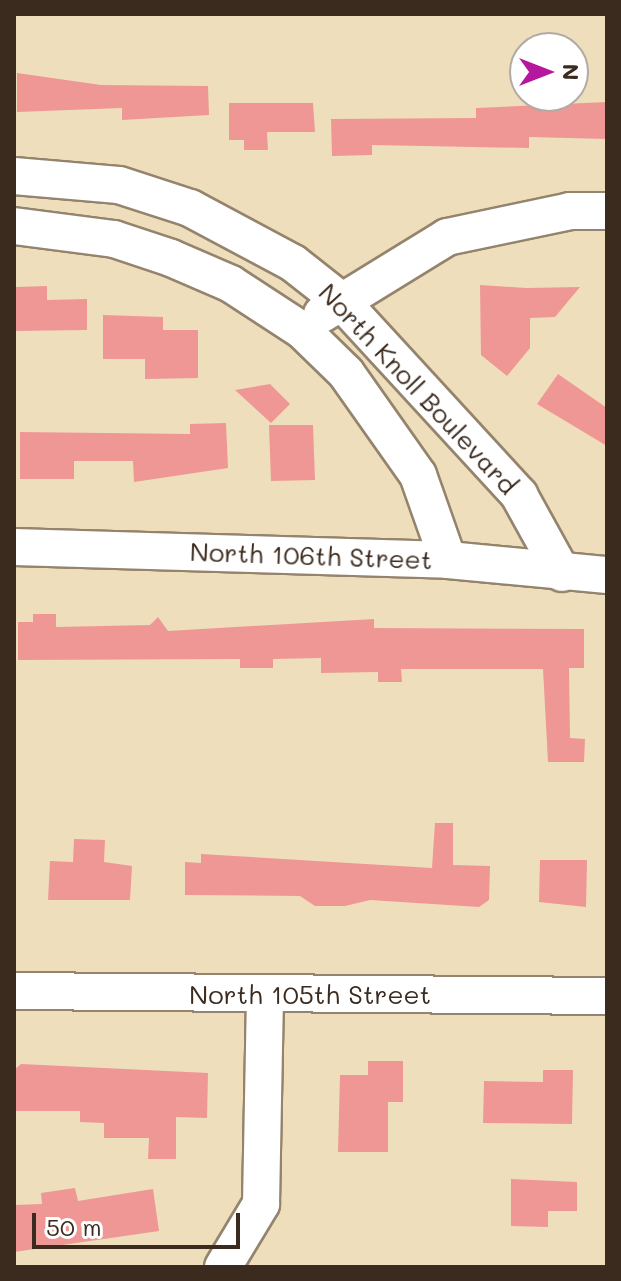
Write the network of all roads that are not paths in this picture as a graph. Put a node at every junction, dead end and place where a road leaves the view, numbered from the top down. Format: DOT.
graph roads {
  1 [pos="14,176"];
  2 [pos="607,211"];
  3 [pos="14,226"];
  4 [pos="340,300"];
  5 [pos="303,331"];
  6 [pos="14,547"];
  7 [pos="448,560"];
  8 [pos="562,573"];
  9 [pos="607,575"];
  10 [pos="14,991"];
  11 [pos="265,996"];
  12 [pos="607,996"];
  13 [pos="223,1267"];
  1 -- 4 [label="street, North Knoll Boulevard"];
  2 -- 4 [label="street"];
  3 -- 5 [label="street, North Knoll Boulevard"];
  4 -- 5 [label="street"];
  4 -- 8 [label="street, North Knoll Boulevard"];
  5 -- 7 [label="street, North Knoll Boulevard"];
  6 -- 7 [label="street, North 106th Street"];
  7 -- 8 [label="street, North 106th Street"];
  8 -- 9 [label="street, North 106th Street"];
  10 -- 11 [label="street, North 105th Street"];
  11 -- 12 [label="street, North 105th Street"];
  11 -- 13 [label="street"];
}
